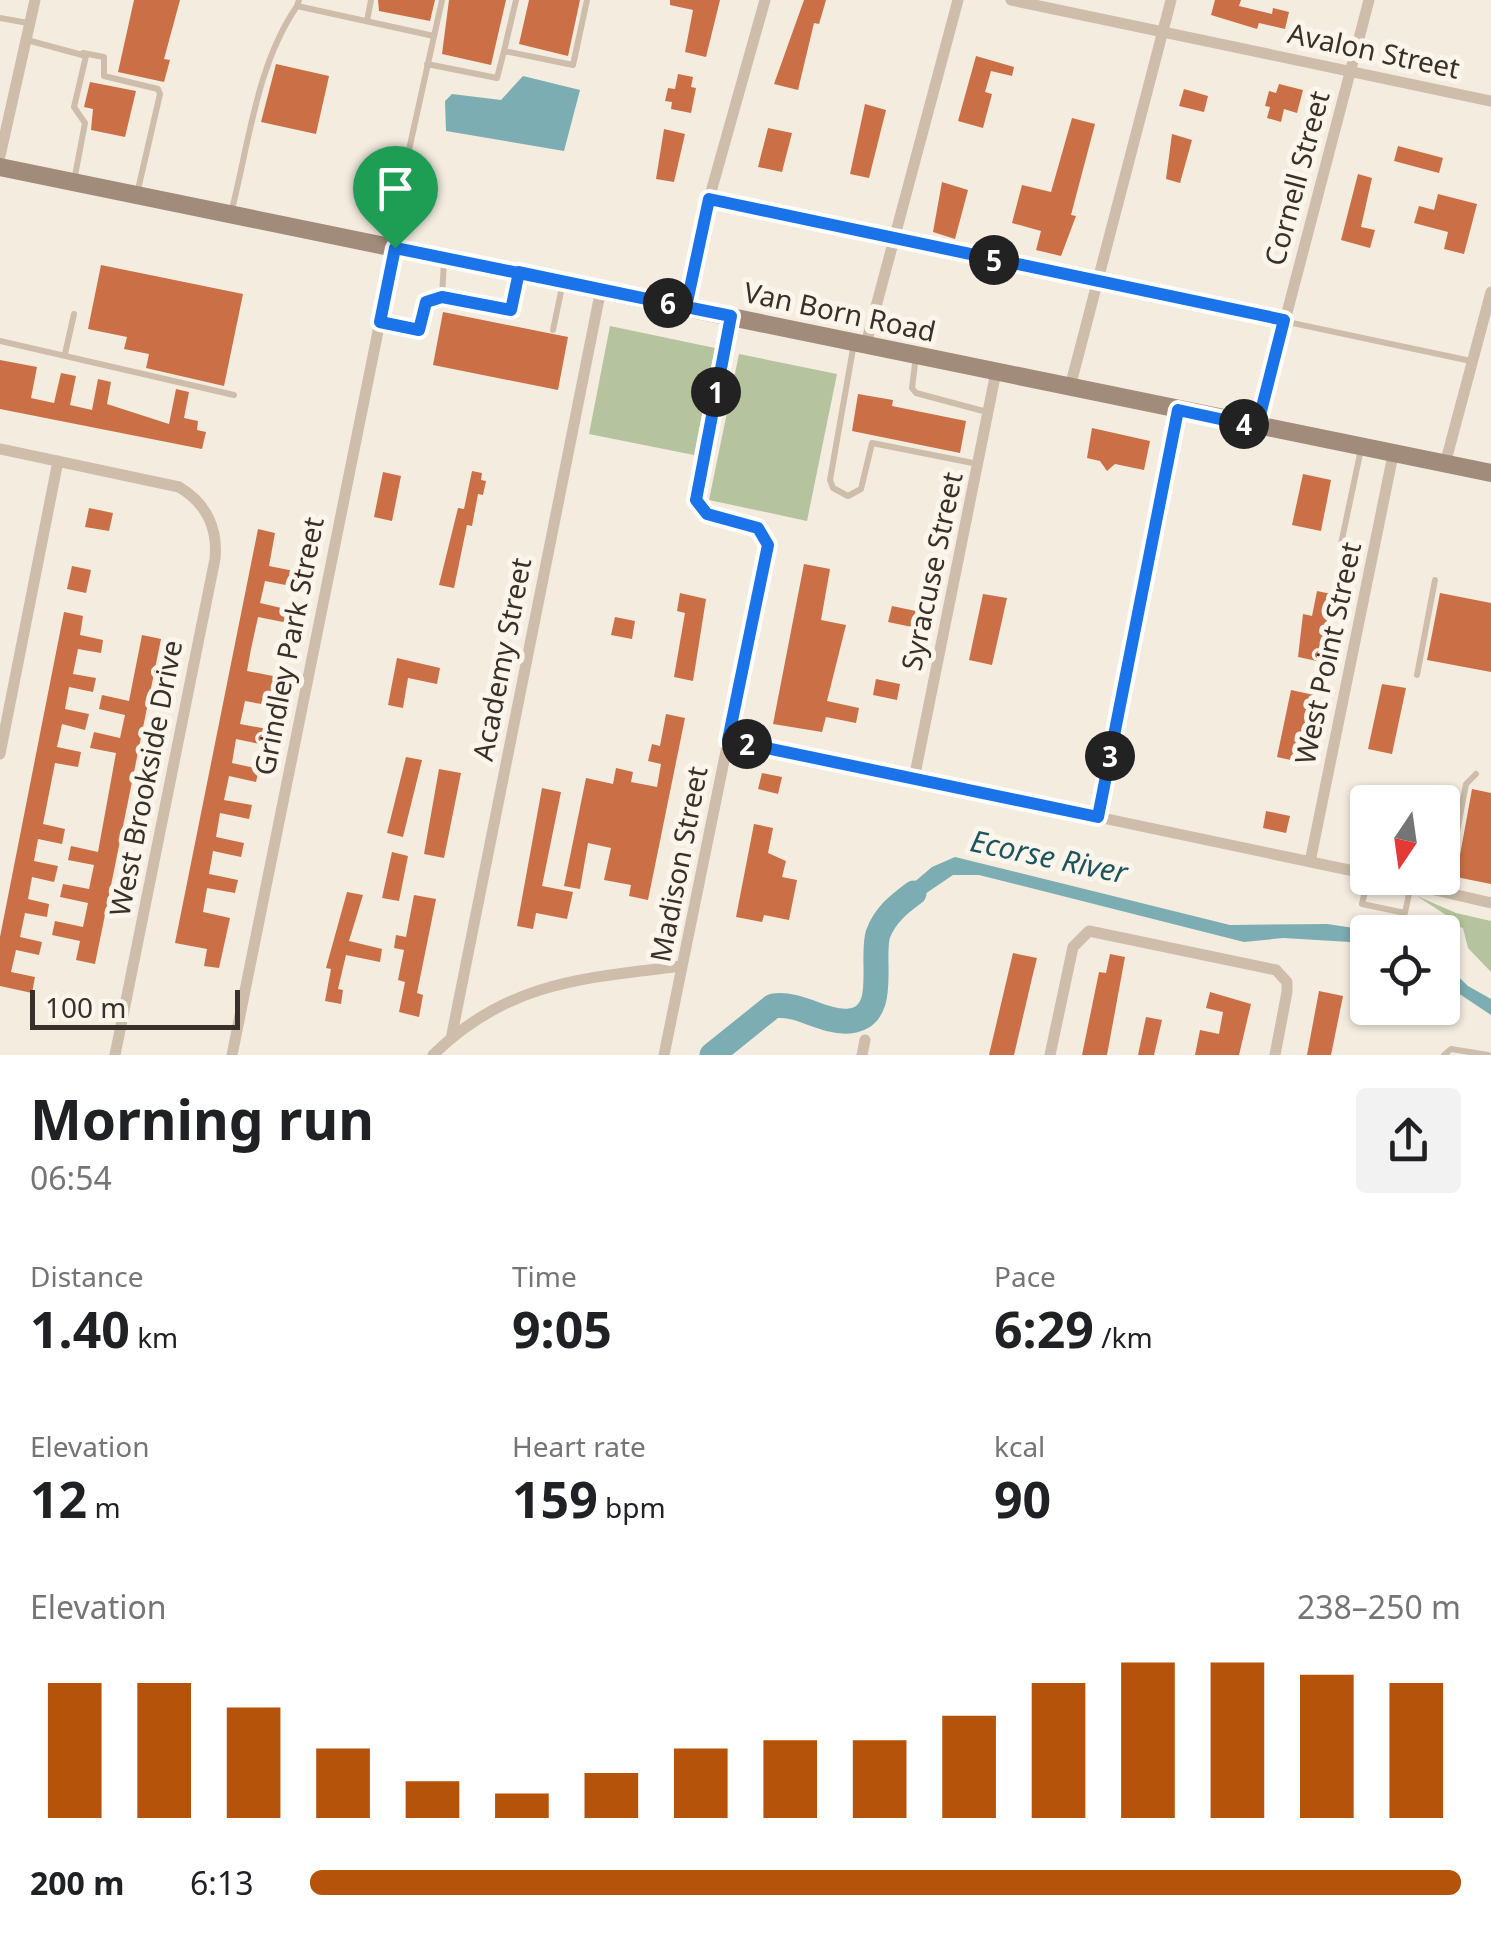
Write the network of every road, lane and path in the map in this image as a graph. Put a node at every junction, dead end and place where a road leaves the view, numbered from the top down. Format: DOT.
graph roads {
  1 [pos="35,0"];
  2 [pos="371,0"];
  3 [pos="442,0"];
  4 [pos="516,0"];
  5 [pos="587,0"];
  6 [pos="765,0"];
  7 [pos="958,0"];
  8 [pos="1010,0"];
  9 [pos="1171,0"];
  10 [pos="1369,0"];
  11 [pos="298,3"];
  12 [pos="0,18"];
  13 [pos="366,22"];
  14 [pos="30,24"];
  15 [pos="1163,32"];
  16 [pos="434,36"];
  17 [pos="26,40"];
  18 [pos="504,52"];
  19 [pos="83,53"];
  20 [pos="427,64"];
  21 [pos="1351,70"];
  22 [pos="1491,101"];
  23 [pos="0,156"];
  24 [pos="0,167"];
  25 [pos="74,182"];
  26 [pos="137,195"];
  27 [pos="709,199"];
  28 [pos="231,214"];
  29 [pos="893,239"];
  30 [pos="392,247"];
  31 [pos="444,257"];
  32 [pos="519,272"];
  33 [pos="564,281"];
  34 [pos="1098,281"];
  35 [pos="601,289"];
  36 [pos="1491,292"];
  37 [pos="442,297"];
  38 [pos="686,307"];
  39 [pos="74,314"];
  40 [pos="731,316"];
  41 [pos="1284,320"];
  42 [pos="380,322"];
  43 [pos="553,330"];
  44 [pos="0,341"];
  45 [pos="860,343"];
  46 [pos="65,354"];
  47 [pos="916,355"];
  48 [pos="1472,362"];
  49 [pos="996,372"];
  50 [pos="1070,386"];
  51 [pos="234,395"];
  52 [pos="1178,410"];
  53 [pos="988,413"];
  54 [pos="1257,427"];
  55 [pos="1361,448"];
  56 [pos="0,449"];
  57 [pos="1393,455"];
  58 [pos="58,461"];
  59 [pos="978,464"];
  60 [pos="1445,464"];
  61 [pos="1491,473"];
  62 [pos="1341,544"];
  63 [pos="1435,580"];
  64 [pos="1417,675"];
  65 [pos="728,740"];
  66 [pos="0,754"];
  67 [pos="1476,774"];
  68 [pos="914,779"];
  69 [pos="1460,815"];
  70 [pos="1098,817"];
  71 [pos="1310,862"];
  72 [pos="1350,872"];
  73 [pos="1364,895"];
  74 [pos="1409,895"];
  75 [pos="1459,895"];
  76 [pos="1491,902"];
  77 [pos="682,966"];
  78 [pos="451,1039"];
  79 [pos="865,1040"];
  80 [pos="666,1048"];
  81 [pos="115,1055"];
  82 [pos="232,1055"];
  83 [pos="433,1055"];
  84 [pos="862,1055"];
  85 [pos="1050,1055"];
  86 [pos="1275,1055"];
  87 [pos="1444,1055"];
  88 [pos="1488,1055"];
  1 -- 14 [label="street"];
  2 -- 13 [label="lane"];
  3 -- 16 [label="lane"];
  4 -- 18 [label="lane"];
  5 -- 18 [label="lane"];
  6 -- 27 [label="street"];
  7 -- 29 [label="street"];
  8 -- 15 [label="street, Avalon Street"];
  9 -- 15 [label="street"];
  10 -- 21 [label="street, Cornell Street"];
  11 -- 13 [label="lane"];
  11 -- 28 [label="lane"];
  12 -- 14 [label="lane"];
  13 -- 16 [label="lane"];
  14 -- 17 [label="street"];
  15 -- 21 [label="street, Avalon Street"];
  15 -- 34 [label="street"];
  16 -- 20 [label="lane"];
  17 -- 19 [label="lane"];
  17 -- 23 [label="street"];
  18 -- 20 [label="lane"];
  19 -- 25 [label="lane"];
  19 -- 26 [label="lane"];
  20 -- 30 [label="lane"];
  21 -- 22 [label="street, Avalon Street"];
  21 -- 41 [label="street, Cornell Street"];
  24 -- 25 [label="main road, Van Born Road"];
  25 -- 26 [label="main road, Van Born Road"];
  26 -- 28 [label="main road, Van Born Road"];
  27 -- 29 [label="lane"];
  27 -- 38 [label="street"];
  28 -- 30 [label="main road, Van Born Road"];
  29 -- 34 [label="lane"];
  29 -- 45 [label="street"];
  30 -- 31 [label="main road, Van Born Road"];
  30 -- 42 [label="street, Grindley Park Street"];
  31 -- 32 [label="main road, Van Born Road"];
  31 -- 37 [label="lane"];
  32 -- 33 [label="main road, Van Born Road"];
  32 -- 37 [label="lane"];
  33 -- 35 [label="main road, Van Born Road"];
  33 -- 43 [label="lane"];
  34 -- 41 [label="lane"];
  34 -- 50 [label="street"];
  35 -- 38 [label="main road, Van Born Road"];
  35 -- 78 [label="street, Academy Street"];
  36 -- 48 [label="street"];
  37 -- 42 [label="lane"];
  38 -- 40 [label="main road, Van Born Road"];
  39 -- 46 [label="lane"];
  40 -- 45 [label="main road, Van Born Road"];
  40 -- 65 [label="street, Madison Street"];
  41 -- 48 [label="lane"];
  41 -- 54 [label="street, Cornell Street"];
  42 -- 82 [label="street, Grindley Park Street"];
  44 -- 46 [label="lane"];
  45 -- 47 [label="main road, Van Born Road"];
  45 -- 59 [label="lane"];
  46 -- 51 [label="lane"];
  47 -- 49 [label="main road, Van Born Road"];
  47 -- 53 [label="lane"];
  48 -- 60 [label="street"];
  49 -- 50 [label="main road, Van Born Road"];
  49 -- 53 [label="street, Syracuse Street"];
  50 -- 52 [label="main road, Van Born Road"];
  52 -- 54 [label="main road, Van Born Road"];
  52 -- 70 [label="street"];
  53 -- 59 [label="street, Syracuse Street"];
  54 -- 55 [label="main road, Van Born Road"];
  55 -- 57 [label="main road, Van Born Road"];
  55 -- 62 [label="lane"];
  56 -- 58 [label="street"];
  57 -- 60 [label="main road, Van Born Road"];
  57 -- 71 [label="street, West Point Street"];
  58 -- 66 [label="street"];
  58 -- 81 [label="street, West Brookside Drive"];
  59 -- 68 [label="street, Syracuse Street"];
  60 -- 61 [label="main road, Van Born Road"];
  63 -- 64 [label="lane"];
  65 -- 68 [label="street"];
  65 -- 77 [label="street, Madison Street"];
  67 -- 69 [label="lane"];
  68 -- 70 [label="street"];
  70 -- 71 [label="street"];
  71 -- 72 [label="street"];
  73 -- 74 [label="lane"];
  75 -- 76 [label="street"];
  77 -- 78 [label="street"];
  77 -- 80 [label="street, Madison Street"];
  78 -- 83 [label="street"];
  79 -- 84 [label="street"];
  85 -- 86 [label="street"];
  87 -- 88 [label="lane"];
}
